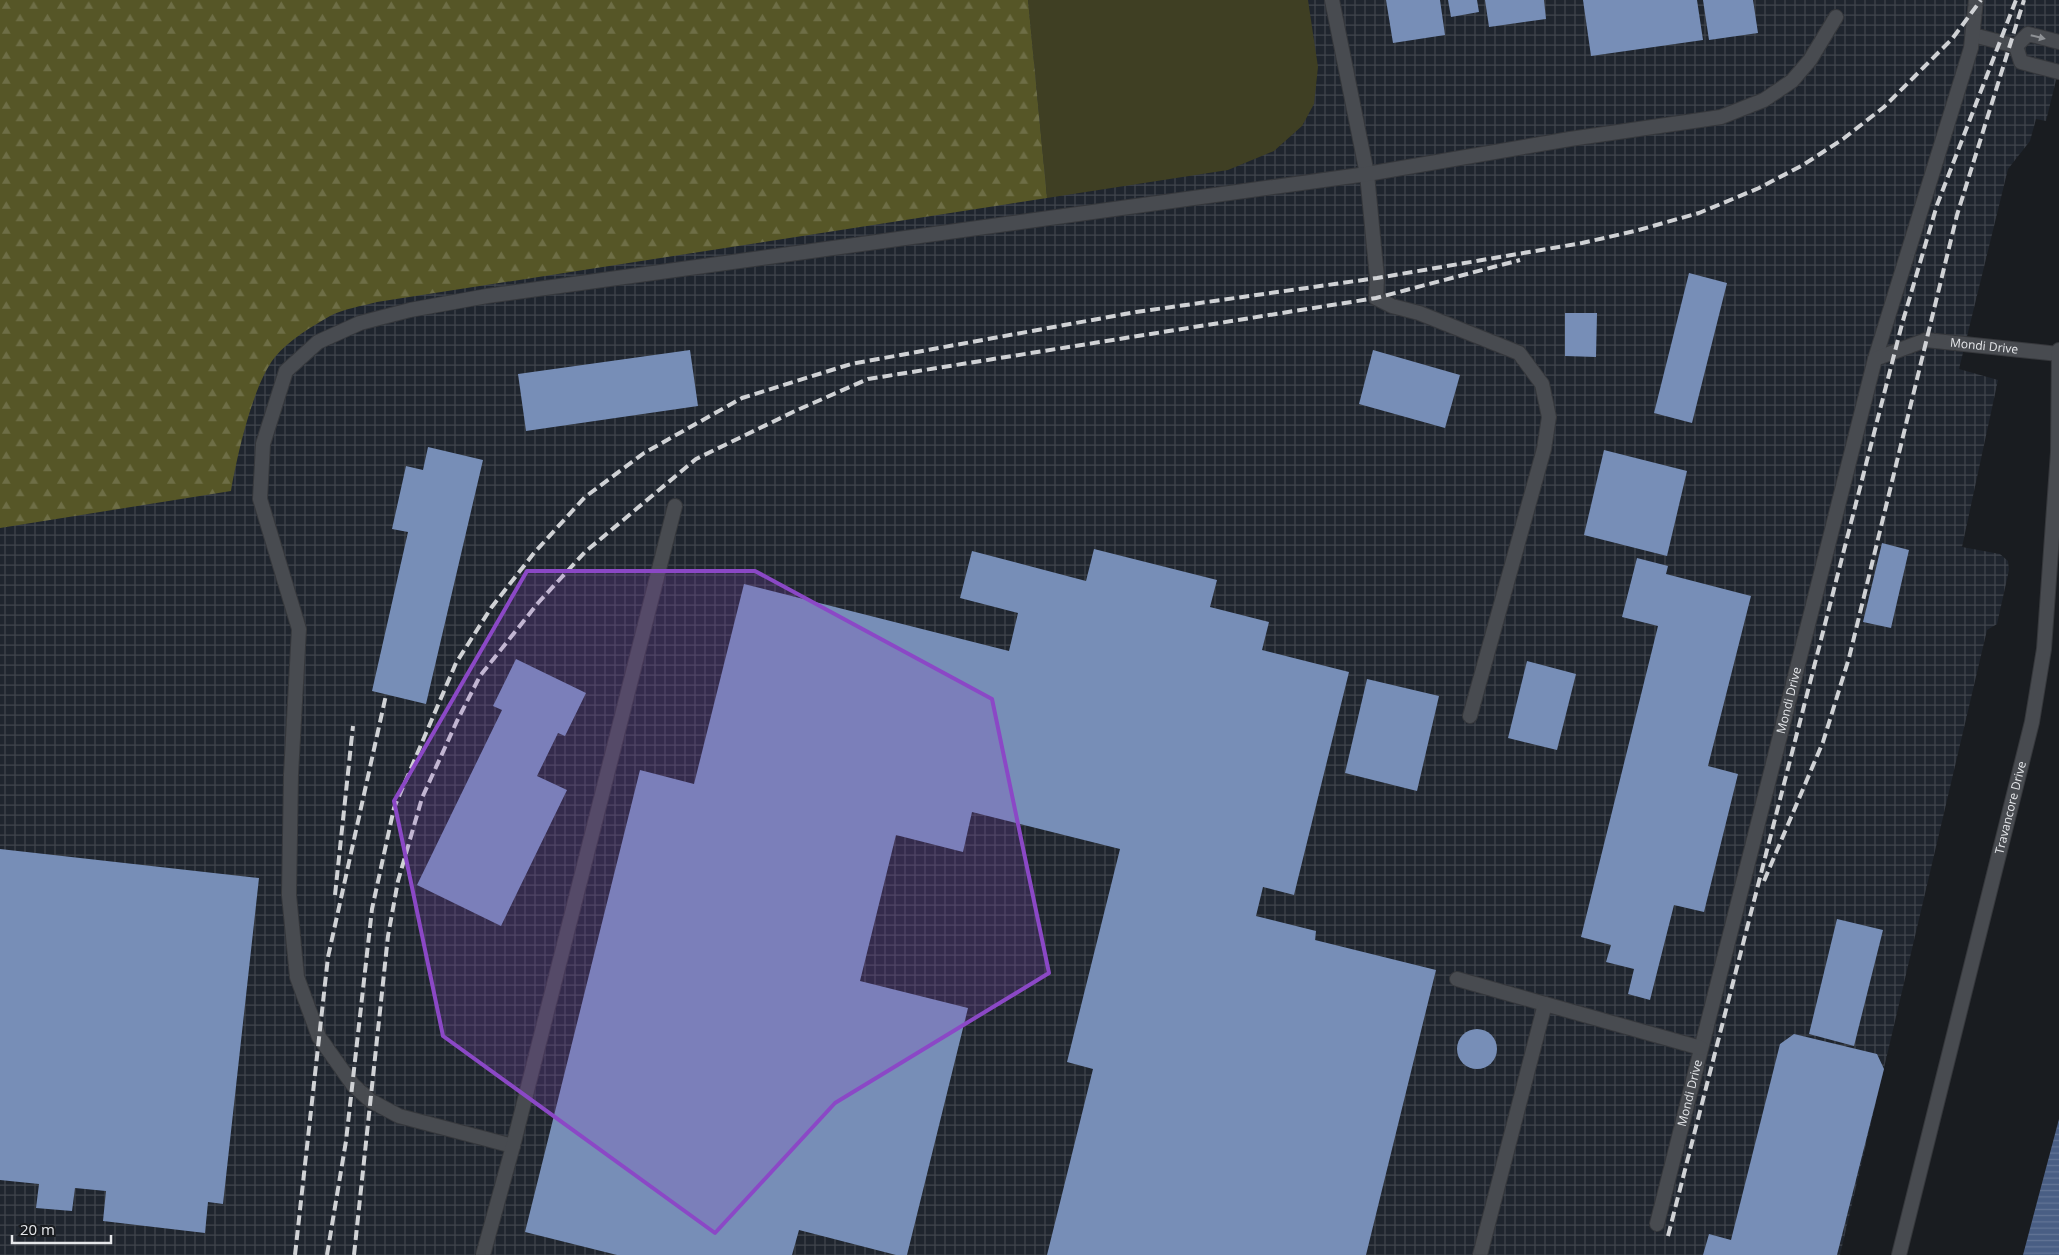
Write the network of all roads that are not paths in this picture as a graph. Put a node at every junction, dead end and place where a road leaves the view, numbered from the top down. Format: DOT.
graph roads {
  1 [pos="1332,0"];
  2 [pos="1976,0"];
  3 [pos="1836,17"];
  4 [pos="1973,35"];
  5 [pos="2059,42"];
  6 [pos="2016,46"];
  7 [pos="2059,72"];
  8 [pos="1367,174"];
  9 [pos="2059,352"];
  10 [pos="1875,359"];
  11 [pos="675,506"];
  12 [pos="1470,716"];
  13 [pos="1457,978"];
  14 [pos="1545,1004"];
  15 [pos="1702,1048"];
  16 [pos="513,1146"];
  17 [pos="1657,1224"];
  18 [pos="483,1255"];
  19 [pos="1480,1255"];
  20 [pos="1899,1255"];
  1 -- 8 [label="street"];
  2 -- 4 [label="street"];
  3 -- 8 [label="street"];
  4 -- 6 [label="street"];
  4 -- 10 [label="street"];
  6 -- 5 [label="street, one-way"];
  6 -- 7 [label="street"];
  8 -- 12 [label="street"];
  8 -- 16 [label="street"];
  9 -- 10 [label="street, Mondi Drive"];
  9 -- 20 [label="street, Travancore Drive"];
  10 -- 15 [label="street, Mondi Drive"];
  11 -- 16 [label="street"];
  13 -- 14 [label="street"];
  14 -- 15 [label="street"];
  14 -- 19 [label="street"];
  15 -- 17 [label="street, Mondi Drive"];
  16 -- 18 [label="street"];
}
